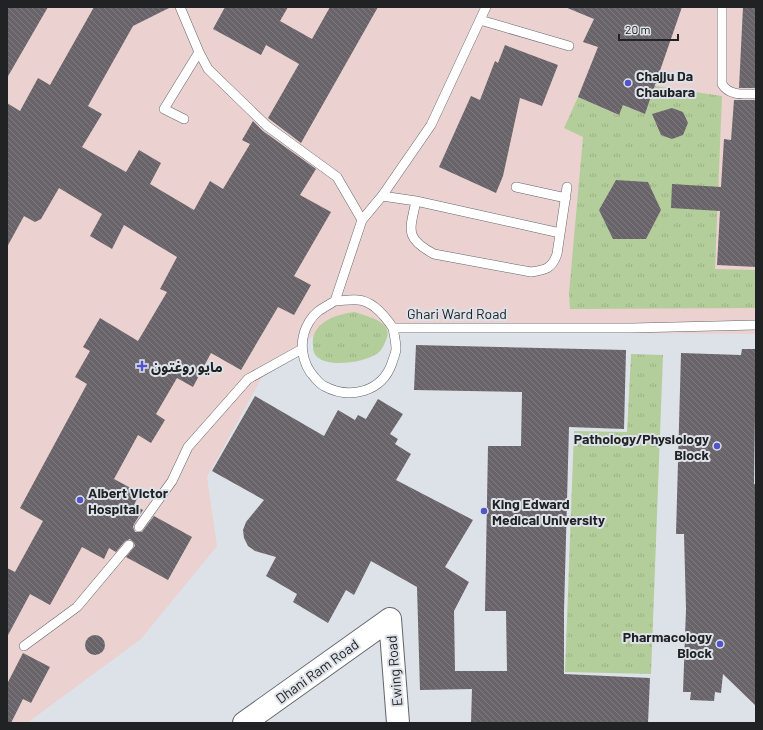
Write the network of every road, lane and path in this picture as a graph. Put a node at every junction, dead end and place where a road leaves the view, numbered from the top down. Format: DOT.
graph roads {
  1 [pos="180,7"];
  2 [pos="486,7"];
  3 [pos="722,7"];
  4 [pos="480,20"];
  5 [pos="569,46"];
  6 [pos="199,52"];
  7 [pos="756,94"];
  8 [pos="184,118"];
  9 [pos="516,187"];
  10 [pos="567,187"];
  11 [pos="382,196"];
  12 [pos="566,198"];
  13 [pos="416,201"];
  14 [pos="362,220"];
  15 [pos="560,233"];
  16 [pos="335,301"];
  17 [pos="756,325"];
  18 [pos="393,328"];
  19 [pos="302,349"];
  20 [pos="139,527"];
  21 [pos="129,545"];
  22 [pos="390,619"];
  23 [pos="24,646"];
  24 [pos="244,723"];
  25 [pos="398,723"];
  1 -- 6 [label="lane"];
  2 -- 4 [label="lane"];
  3 -- 7 [label="lane"];
  4 -- 5 [label="lane"];
  4 -- 11 [label="lane"];
  6 -- 8 [label="lane"];
  6 -- 14 [label="lane"];
  9 -- 12 [label="lane"];
  10 -- 12 [label="lane"];
  11 -- 13 [label="lane"];
  11 -- 14 [label="lane"];
  12 -- 15 [label="lane"];
  13 -- 15 [label="lane"];
  13 -- 15 [label="lane"];
  14 -- 16 [label="lane"];
  16 -- 18 [label="lane, Ghari Ward Road"];
  16 -- 19 [label="lane"];
  17 -- 18 [label="lane, Ghari Ward Road"];
  18 -- 19 [label="lane"];
  19 -- 20 [label="lane"];
  21 -- 23 [label="lane"];
  22 -- 24 [label="street, Dhani Ram Road"];
  22 -- 25 [label="street, Ewing Road"];
}
